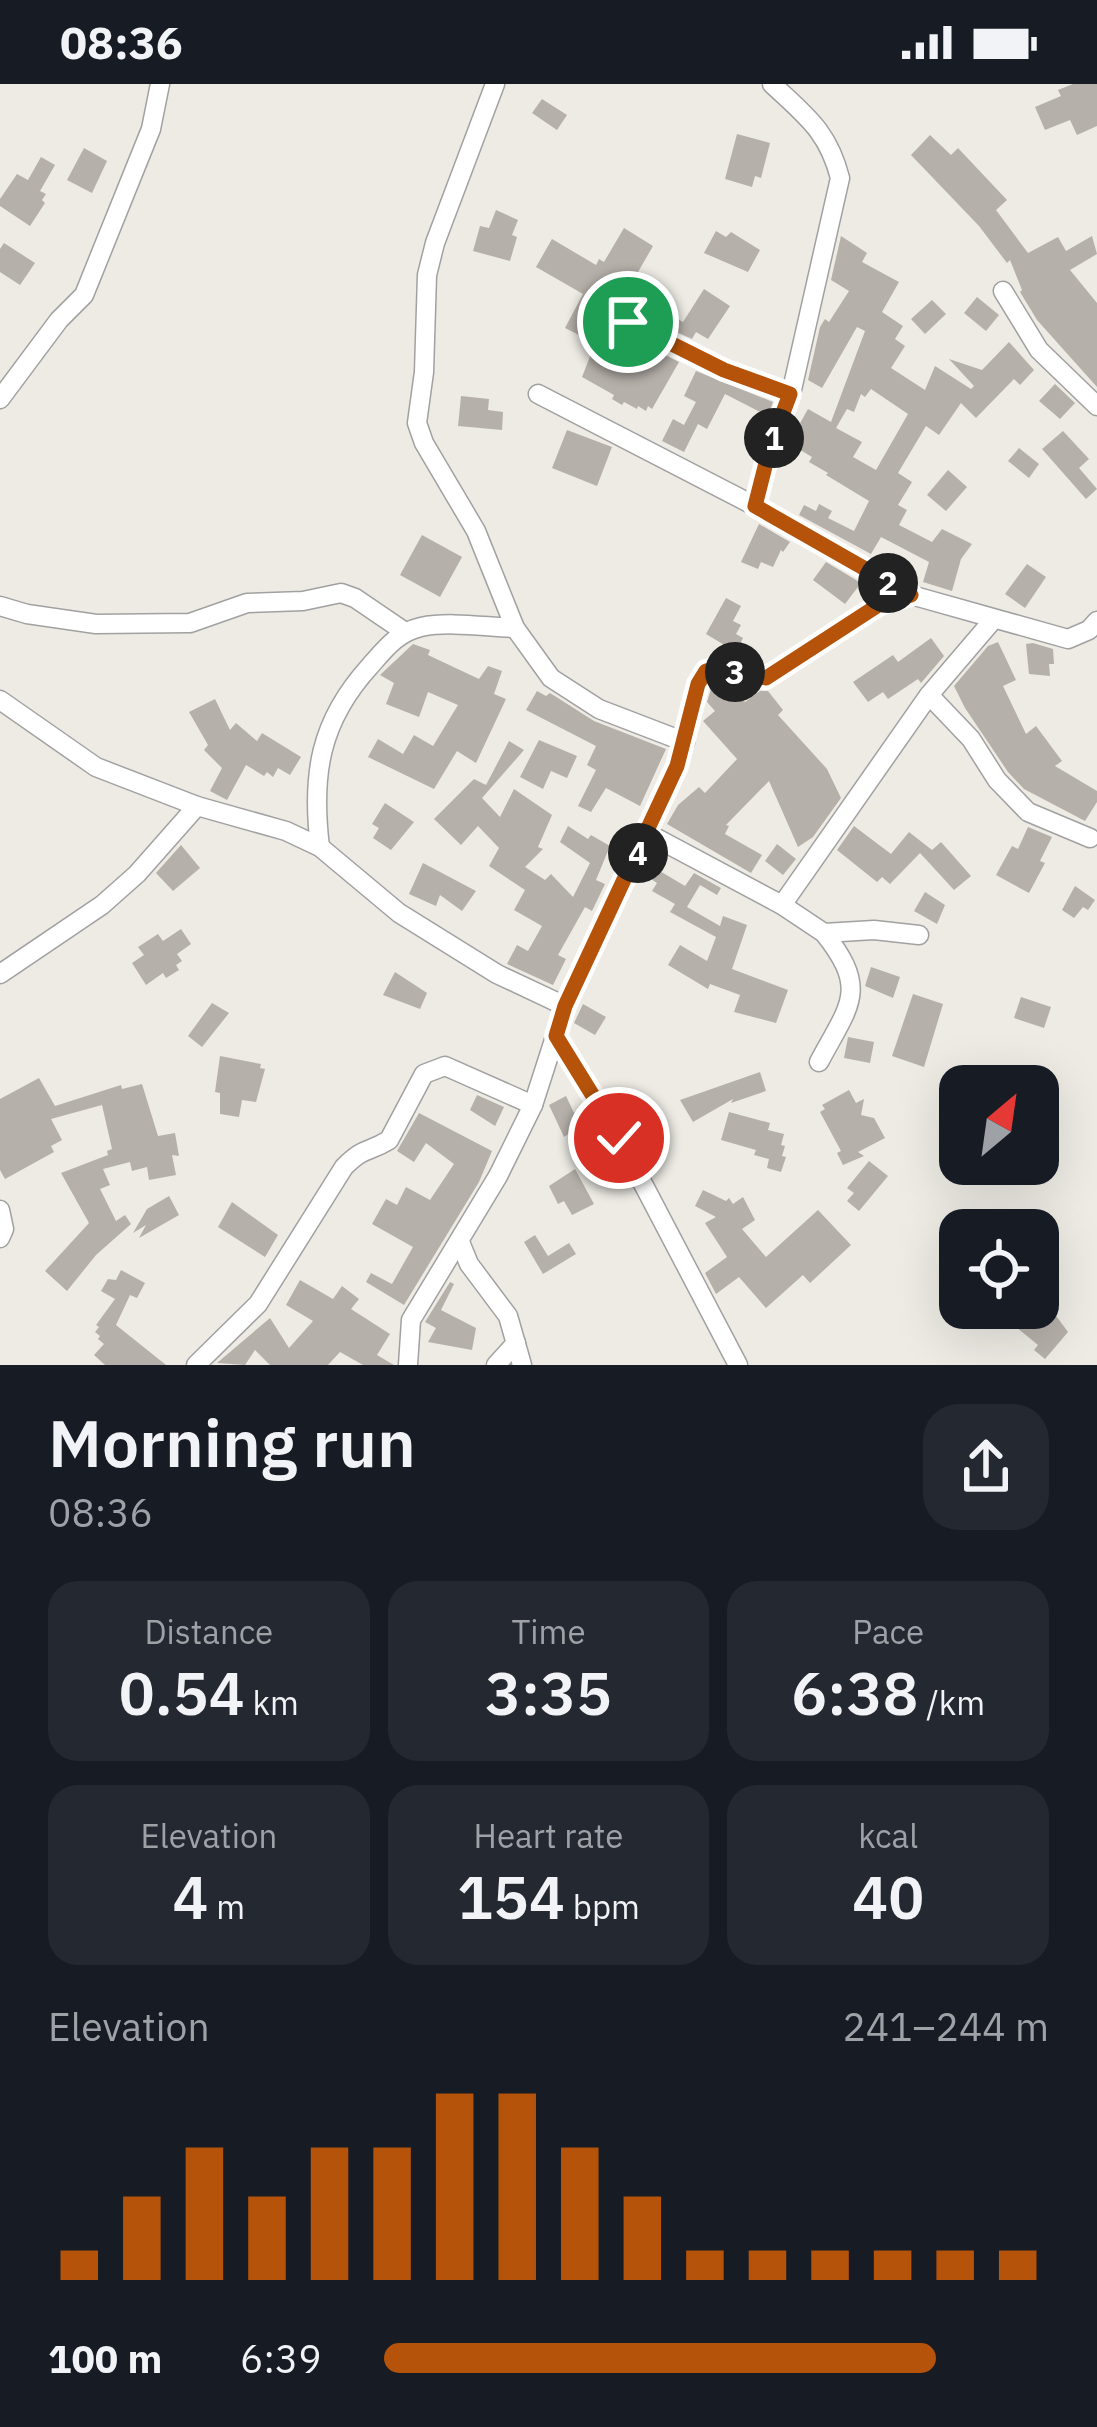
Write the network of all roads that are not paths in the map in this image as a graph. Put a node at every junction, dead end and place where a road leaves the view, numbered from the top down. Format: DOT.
graph roads {
  1 [pos="160,84"];
  2 [pos="495,84"];
  3 [pos="772,84"];
  4 [pos="1003,291"];
  5 [pos="628,322"];
  6 [pos="538,394"];
  7 [pos="790,394"];
  8 [pos="0,400"];
  9 [pos="1097,406"];
  10 [pos="755,506"];
  11 [pos="911,595"];
  12 [pos="0,606"];
  13 [pos="993,620"];
  14 [pos="1097,621"];
  15 [pos="515,628"];
  16 [pos="405,632"];
  17 [pos="929,695"];
  18 [pos="0,700"];
  19 [pos="685,742"];
  20 [pos="197,806"];
  21 [pos="647,833"];
  22 [pos="1090,838"];
  23 [pos="320,847"];
  24 [pos="782,905"];
  25 [pos="824,933"];
  26 [pos="919,935"];
  27 [pos="0,974"];
  28 [pos="565,1006"];
  29 [pos="556,1036"];
  30 [pos="819,1063"];
  31 [pos="533,1106"];
  32 [pos="0,1210"];
  33 [pos="0,1238"];
  34 [pos="460,1241"];
  35 [pos="516,1343"];
  36 [pos="196,1365"];
  37 [pos="408,1365"];
  38 [pos="496,1365"];
  39 [pos="522,1365"];
  40 [pos="738,1365"];
  1 -- 8 [label="street"];
  2 -- 15 [label="street"];
  3 -- 7 [label="street"];
  4 -- 9 [label="street"];
  5 -- 7 [label="street"];
  6 -- 10 [label="street"];
  7 -- 10 [label="street"];
  10 -- 11 [label="street"];
  11 -- 13 [label="street"];
  11 -- 19 [label="street"];
  12 -- 16 [label="street"];
  13 -- 14 [label="street"];
  13 -- 17 [label="street"];
  15 -- 16 [label="street"];
  15 -- 19 [label="street"];
  16 -- 23 [label="street"];
  17 -- 22 [label="street"];
  17 -- 24 [label="street"];
  18 -- 20 [label="street"];
  19 -- 21 [label="street"];
  20 -- 23 [label="street"];
  20 -- 27 [label="street"];
  21 -- 24 [label="street"];
  21 -- 28 [label="street"];
  23 -- 28 [label="street"];
  24 -- 25 [label="street"];
  25 -- 26 [label="street"];
  25 -- 30 [label="street"];
  28 -- 29 [label="street"];
  29 -- 31 [label="street"];
  29 -- 40 [label="street"];
  31 -- 34 [label="street"];
  31 -- 36 [label="street"];
  32 -- 33 [label="street"];
  34 -- 35 [label="street"];
  34 -- 37 [label="street"];
  35 -- 38 [label="street"];
  35 -- 39 [label="street"];
}
